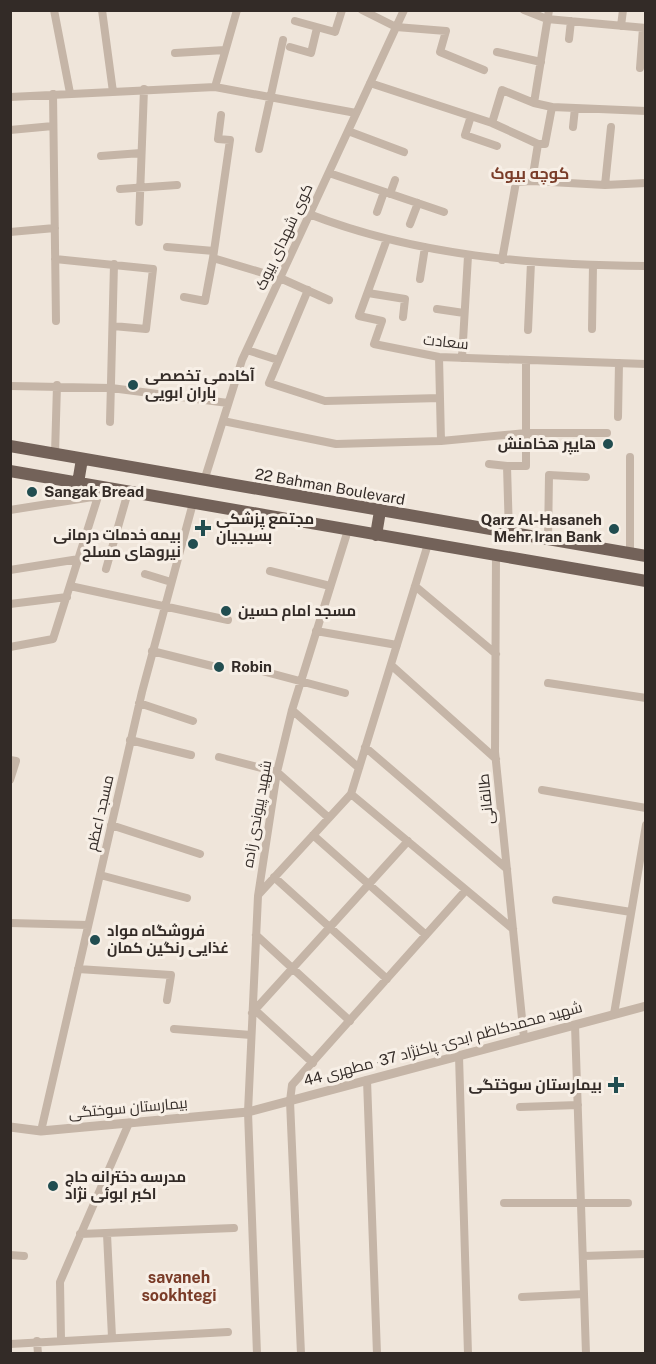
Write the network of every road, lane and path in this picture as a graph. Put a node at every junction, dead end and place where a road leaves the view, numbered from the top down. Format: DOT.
graph roads {
  1 [pos="54,10"];
  2 [pos="102,10"];
  3 [pos="237,10"];
  4 [pos="342,10"];
  5 [pos="362,10"];
  6 [pos="404,10"];
  7 [pos="524,10"];
  8 [pos="623,10"];
  9 [pos="548,15"];
  10 [pos="295,21"];
  11 [pos="571,21"];
  12 [pos="621,26"];
  13 [pos="396,27"];
  14 [pos="317,28"];
  15 [pos="644,28"];
  16 [pos="569,39"];
  17 [pos="283,40"];
  18 [pos="290,47"];
  19 [pos="225,50"];
  20 [pos="497,52"];
  21 [pos="175,53"];
  22 [pos="541,62"];
  23 [pos="640,68"];
  24 [pos="484,70"];
  25 [pos="370,82"];
  26 [pos="214,87"];
  27 [pos="144,88"];
  28 [pos="112,92"];
  29 [pos="70,93"];
  30 [pos="53,94"];
  31 [pos="10,97"];
  32 [pos="272,97"];
  33 [pos="534,103"];
  34 [pos="552,107"];
  35 [pos="575,108"];
  36 [pos="645,111"];
  37 [pos="356,113"];
  38 [pos="221,115"];
  39 [pos="471,116"];
  40 [pos="492,123"];
  41 [pos="53,126"];
  42 [pos="573,127"];
  43 [pos="610,127"];
  44 [pos="10,130"];
  45 [pos="348,131"];
  46 [pos="538,144"];
  47 [pos="497,146"];
  48 [pos="259,148"];
  49 [pos="404,152"];
  50 [pos="141,153"];
  51 [pos="101,156"];
  52 [pos="328,173"];
  53 [pos="395,180"];
  54 [pos="532,181"];
  55 [pos="645,183"];
  56 [pos="177,185"];
  57 [pos="605,185"];
  58 [pos="141,188"];
  59 [pos="120,189"];
  60 [pos="387,193"];
  61 [pos="418,203"];
  62 [pos="377,212"];
  63 [pos="444,212"];
  64 [pos="309,214"];
  65 [pos="139,222"];
  66 [pos="410,224"];
  67 [pos="55,228"];
  68 [pos="10,232"];
  69 [pos="387,239"];
  70 [pos="167,247"];
  71 [pos="425,247"];
  72 [pos="214,254"];
  73 [pos="468,256"];
  74 [pos="55,259"];
  75 [pos="502,260"];
  76 [pos="531,262"];
  77 [pos="114,264"];
  78 [pos="593,265"];
  79 [pos="645,266"];
  80 [pos="280,278"];
  81 [pos="420,279"];
  82 [pos="308,290"];
  83 [pos="368,293"];
  84 [pos="184,297"];
  85 [pos="329,300"];
  86 [pos="437,309"];
  87 [pos="464,313"];
  88 [pos="403,317"];
  89 [pos="56,321"];
  90 [pos="112,326"];
  91 [pos="592,329"];
  92 [pos="528,330"];
  93 [pos="247,350"];
  94 [pos="439,357"];
  95 [pos="462,358"];
  96 [pos="279,360"];
  97 [pos="526,360"];
  98 [pos="619,363"];
  99 [pos="645,364"];
  100 [pos="57,385"];
  101 [pos="10,386"];
  102 [pos="111,388"];
  103 [pos="440,398"];
  104 [pos="228,403"];
  105 [pos="618,417"];
  106 [pos="223,421"];
  107 [pos="110,422"];
  108 [pos="526,433"];
  109 [pos="607,433"];
  110 [pos="441,441"];
  111 [pos="10,446"];
  112 [pos="55,454"];
  113 [pos="630,457"];
  114 [pos="82,459"];
  115 [pos="489,464"];
  116 [pos="507,466"];
  117 [pos="10,471"];
  118 [pos="586,477"];
  119 [pos="204,481"];
  120 [pos="78,483"];
  121 [pos="100,491"];
  122 [pos="128,492"];
  123 [pos="193,503"];
  124 [pos="10,510"];
  125 [pos="380,511"];
  126 [pos="348,530"];
  127 [pos="509,534"];
  128 [pos="376,535"];
  129 [pos="548,541"];
  130 [pos="428,544"];
  131 [pos="150,551"];
  132 [pos="630,554"];
  133 [pos="496,555"];
  134 [pos="645,556"];
  135 [pos="178,558"];
  136 [pos="79,559"];
  137 [pos="106,569"];
  138 [pos="10,570"];
  139 [pos="270,571"];
  140 [pos="144,574"];
  141 [pos="645,581"];
  142 [pos="171,582"];
  143 [pos="70,586"];
  144 [pos="330,586"];
  145 [pos="415,586"];
  146 [pos="66,597"];
  147 [pos="10,604"];
  148 [pos="165,605"];
  149 [pos="228,620"];
  150 [pos="316,631"];
  151 [pos="397,645"];
  152 [pos="10,647"];
  153 [pos="152,651"];
  154 [pos="495,654"];
  155 [pos="391,665"];
  156 [pos="212,666"];
  157 [pos="243,666"];
  158 [pos="301,679"];
  159 [pos="548,683"];
  160 [pos="345,693"];
  161 [pos="645,698"];
  162 [pos="139,703"];
  163 [pos="292,710"];
  164 [pos="192,721"];
  165 [pos="130,740"];
  166 [pos="365,747"];
  167 [pos="191,755"];
  168 [pos="219,757"];
  169 [pos="496,759"];
  170 [pos="10,760"];
  171 [pos="359,768"];
  172 [pos="277,772"];
  173 [pos="10,780"];
  174 [pos="542,789"];
  175 [pos="351,794"];
  176 [pos="645,808"];
  177 [pos="329,818"];
  178 [pos="111,825"];
  179 [pos="645,825"];
  180 [pos="313,835"];
  181 [pos="408,841"];
  182 [pos="200,854"];
  183 [pos="642,866"];
  184 [pos="507,869"];
  185 [pos="100,875"];
  186 [pos="274,877"];
  187 [pos="369,885"];
  188 [pos="466,890"];
  189 [pos="258,896"];
  190 [pos="187,898"];
  191 [pos="556,900"];
  192 [pos="632,912"];
  193 [pos="10,923"];
  194 [pos="88,925"];
  195 [pos="330,927"];
  196 [pos="513,929"];
  197 [pos="256,935"];
  198 [pos="426,936"];
  199 [pos="293,968"];
  200 [pos="78,969"];
  201 [pos="387,979"];
  202 [pos="167,1000"];
  203 [pos="645,1006"];
  204 [pos="254,1011"];
  205 [pos="614,1014"];
  206 [pos="350,1021"];
  207 [pos="575,1025"];
  208 [pos="174,1029"];
  209 [pos="251,1035"];
  210 [pos="524,1038"];
  211 [pos="459,1056"];
  212 [pos="313,1063"];
  213 [pos="367,1080"];
  214 [pos="290,1101"];
  215 [pos="578,1105"];
  216 [pos="519,1107"];
  217 [pos="248,1112"];
  218 [pos="129,1123"];
  219 [pos="10,1127"];
  220 [pos="41,1131"];
  221 [pos="504,1203"];
  222 [pos="628,1203"];
  223 [pos="581,1204"];
  224 [pos="234,1228"];
  225 [pos="80,1234"];
  226 [pos="107,1234"];
  227 [pos="645,1254"];
  228 [pos="10,1255"];
  229 [pos="24,1256"];
  230 [pos="583,1256"];
  231 [pos="584,1294"];
  232 [pos="522,1297"];
  233 [pos="228,1332"];
  234 [pos="112,1337"];
  235 [pos="60,1339"];
  236 [pos="37,1341"];
  237 [pos="10,1344"];
  238 [pos="38,1353"];
  239 [pos="257,1353"];
  240 [pos="301,1353"];
  241 [pos="377,1353"];
  242 [pos="468,1353"];
  243 [pos="586,1353"];
  1 -- 29 [label="street"];
  2 -- 28 [label="street"];
  3 -- 19 [label="street"];
  4 -- 14 [label="street"];
  5 -- 13 [label="street"];
  6 -- 13 [label="street, کوی شهدای بیوک"];
  7 -- 9 [label="street"];
  8 -- 12 [label="street"];
  9 -- 11 [label="street"];
  9 -- 22 [label="street"];
  10 -- 14 [label="street"];
  11 -- 12 [label="street"];
  11 -- 16 [label="street"];
  12 -- 15 [label="street"];
  13 -- 24 [label="street"];
  13 -- 25 [label="street, کوی شهدای بیوک"];
  14 -- 18 [label="street"];
  15 -- 23 [label="street"];
  17 -- 32 [label="street"];
  19 -- 21 [label="street"];
  19 -- 26 [label="street"];
  20 -- 22 [label="street"];
  22 -- 33 [label="street"];
  25 -- 37 [label="street, کوی شهدای بیوک"];
  25 -- 39 [label="street"];
  26 -- 27 [label="street"];
  26 -- 32 [label="street"];
  27 -- 28 [label="street"];
  27 -- 50 [label="street"];
  28 -- 29 [label="street"];
  29 -- 30 [label="street"];
  30 -- 31 [label="street"];
  30 -- 41 [label="street"];
  32 -- 37 [label="street"];
  32 -- 48 [label="street"];
  33 -- 34 [label="street"];
  33 -- 40 [label="street"];
  34 -- 35 [label="street"];
  34 -- 46 [label="street"];
  35 -- 36 [label="street"];
  35 -- 42 [label="street"];
  37 -- 45 [label="street, کوی شهدای بیوک"];
  38 -- 72 [label="street"];
  39 -- 40 [label="street"];
  39 -- 47 [label="street"];
  40 -- 46 [label="street"];
  41 -- 44 [label="street"];
  41 -- 67 [label="street"];
  43 -- 57 [label="street"];
  45 -- 49 [label="street"];
  45 -- 52 [label="street, کوی شهدای بیوک"];
  46 -- 54 [label="street"];
  50 -- 51 [label="street"];
  50 -- 58 [label="street"];
  52 -- 60 [label="street"];
  52 -- 64 [label="street, کوی شهدای بیوک"];
  53 -- 60 [label="street"];
  54 -- 57 [label="street"];
  54 -- 75 [label="street"];
  55 -- 57 [label="street"];
  56 -- 58 [label="street"];
  58 -- 59 [label="street"];
  58 -- 65 [label="street"];
  60 -- 61 [label="street"];
  60 -- 62 [label="street"];
  61 -- 63 [label="street"];
  61 -- 66 [label="street"];
  64 -- 69 [label="street"];
  64 -- 80 [label="street, کوی شهدای بیوک"];
  67 -- 68 [label="street"];
  67 -- 74 [label="street"];
  69 -- 71 [label="street"];
  69 -- 83 [label="street, سعادت"];
  70 -- 72 [label="street"];
  71 -- 73 [label="street"];
  71 -- 81 [label="street"];
  72 -- 80 [label="street"];
  72 -- 84 [label="street"];
  73 -- 75 [label="street"];
  73 -- 87 [label="street"];
  74 -- 77 [label="street"];
  74 -- 89 [label="street"];
  75 -- 76 [label="street"];
  76 -- 78 [label="street"];
  76 -- 92 [label="street"];
  77 -- 90 [label="street"];
  77 -- 90 [label="street"];
  78 -- 79 [label="street"];
  78 -- 91 [label="street"];
  80 -- 82 [label="street"];
  80 -- 93 [label="street, کوی شهدای بیوک"];
  82 -- 85 [label="street"];
  82 -- 96 [label="street"];
  83 -- 88 [label="street"];
  83 -- 94 [label="street, سعادت"];
  86 -- 87 [label="street"];
  87 -- 95 [label="street"];
  90 -- 102 [label="street"];
  93 -- 96 [label="street"];
  93 -- 104 [label="street, کوی شهدای بیوک"];
  94 -- 95 [label="street, سعادت"];
  94 -- 103 [label="street"];
  95 -- 97 [label="street, سعادت"];
  96 -- 103 [label="street"];
  97 -- 98 [label="street, سعادت"];
  97 -- 108 [label="street"];
  98 -- 99 [label="street, سعادت"];
  98 -- 105 [label="street"];
  100 -- 101 [label="street"];
  100 -- 102 [label="street"];
  100 -- 112 [label="street"];
  102 -- 104 [label="street"];
  102 -- 107 [label="street"];
  103 -- 110 [label="street"];
  104 -- 106 [label="street, کوی شهدای بیوک"];
  106 -- 110 [label="street"];
  106 -- 119 [label="street, کوی شهدای بیوک"];
  108 -- 109 [label="street"];
  108 -- 110 [label="street"];
  108 -- 116 [label="street"];
  111 -- 112 [label="main road, 22 Bahman Boulevard"];
  112 -- 114 [label="main road, 22 Bahman Boulevard"];
  113 -- 132 [label="street"];
  114 -- 119 [label="main road, 22 Bahman Boulevard"];
  114 -- 120 [label="main road"];
  115 -- 116 [label="street"];
  116 -- 127 [label="street"];
  117 -- 120 [label="main road"];
  118 -- 129 [label="street"];
  119 -- 125 [label="main road, 22 Bahman Boulevard"];
  120 -- 121 [label="main road"];
  121 -- 122 [label="main road"];
  121 -- 124 [label="street"];
  121 -- 136 [label="street"];
  122 -- 123 [label="main road"];
  122 -- 137 [label="street"];
  123 -- 126 [label="main road"];
  123 -- 135 [label="street, مسجد اعظم"];
  125 -- 127 [label="main road, 22 Bahman Boulevard"];
  125 -- 128 [label="main road"];
  126 -- 128 [label="main road"];
  126 -- 144 [label="street, شهید پیوندی زاده"];
  127 -- 129 [label="main road, 22 Bahman Boulevard"];
  128 -- 130 [label="main road"];
  129 -- 132 [label="main road, 22 Bahman Boulevard"];
  130 -- 133 [label="main road"];
  130 -- 145 [label="street"];
  131 -- 135 [label="street"];
  132 -- 134 [label="main road, 22 Bahman Boulevard"];
  133 -- 141 [label="main road"];
  133 -- 154 [label="street, طالقانی"];
  135 -- 142 [label="street, مسجد اعظم"];
  136 -- 138 [label="street"];
  136 -- 143 [label="street"];
  139 -- 144 [label="street"];
  140 -- 142 [label="street"];
  142 -- 148 [label="street, مسجد اعظم"];
  143 -- 146 [label="street"];
  143 -- 148 [label="street"];
  144 -- 150 [label="street, شهید پیوندی زاده"];
  145 -- 151 [label="street"];
  145 -- 154 [label="street"];
  146 -- 147 [label="street"];
  146 -- 152 [label="street"];
  148 -- 149 [label="street"];
  148 -- 153 [label="street, مسجد اعظم"];
  150 -- 151 [label="street"];
  150 -- 158 [label="street, شهید پیوندی زاده"];
  151 -- 155 [label="street"];
  153 -- 156 [label="street"];
  153 -- 162 [label="street, مسجد اعظم"];
  154 -- 169 [label="street, طالقانی"];
  155 -- 166 [label="street"];
  155 -- 169 [label="street"];
  157 -- 158 [label="street"];
  158 -- 160 [label="street"];
  158 -- 163 [label="street, شهید پیوندی زاده"];
  159 -- 161 [label="street"];
  162 -- 164 [label="street"];
  162 -- 165 [label="street, مسجد اعظم"];
  163 -- 171 [label="street"];
  163 -- 172 [label="street, شهید پیوندی زاده"];
  165 -- 167 [label="street"];
  165 -- 178 [label="street, مسجد اعظم"];
  166 -- 171 [label="street"];
  166 -- 184 [label="street"];
  168 -- 172 [label="street"];
  169 -- 184 [label="street, طالقانی"];
  170 -- 173 [label="street"];
  171 -- 175 [label="street"];
  172 -- 177 [label="street"];
  172 -- 189 [label="street, شهید پیوندی زاده"];
  174 -- 176 [label="street"];
  175 -- 177 [label="street"];
  175 -- 181 [label="street"];
  177 -- 180 [label="street"];
  178 -- 182 [label="street"];
  178 -- 185 [label="street, مسجد اعظم"];
  179 -- 183 [label="street"];
  180 -- 186 [label="street"];
  180 -- 187 [label="street"];
  181 -- 187 [label="street"];
  181 -- 188 [label="street"];
  183 -- 192 [label="street"];
  184 -- 196 [label="street, طالقانی"];
  185 -- 190 [label="street"];
  185 -- 194 [label="street, مسجد اعظم"];
  186 -- 189 [label="street"];
  186 -- 195 [label="street"];
  187 -- 195 [label="street"];
  187 -- 198 [label="street"];
  188 -- 196 [label="street"];
  188 -- 198 [label="street"];
  189 -- 197 [label="street, شهید پیوندی زاده"];
  191 -- 192 [label="street"];
  192 -- 205 [label="street"];
  193 -- 194 [label="street"];
  194 -- 200 [label="street, مسجد اعظم"];
  195 -- 199 [label="street"];
  195 -- 201 [label="street"];
  196 -- 210 [label="street, طالقانی"];
  197 -- 199 [label="street"];
  197 -- 204 [label="street, شهید پیوندی زاده"];
  198 -- 201 [label="street"];
  199 -- 204 [label="street"];
  199 -- 206 [label="street"];
  200 -- 202 [label="street"];
  200 -- 220 [label="street, مسجد اعظم"];
  201 -- 206 [label="street"];
  203 -- 205 [label="street, شهید محمدکاظم ابدی- پاکنژاد 37- مطهری 44"];
  204 -- 209 [label="street, شهید پیوندی زاده"];
  204 -- 212 [label="street"];
  205 -- 207 [label="street, شهید محمدکاظم ابدی- پاکنژاد 37- مطهری 44"];
  206 -- 212 [label="street"];
  207 -- 210 [label="street, شهید محمدکاظم ابدی- پاکنژاد 37- مطهری 44"];
  207 -- 215 [label="street"];
  208 -- 209 [label="street"];
  209 -- 217 [label="street, شهید پیوندی زاده"];
  210 -- 211 [label="street, شهید محمدکاظم ابدی- پاکنژاد 37- مطهری 44"];
  211 -- 213 [label="street, شهید محمدکاظم ابدی- پاکنژاد 37- مطهری 44"];
  211 -- 242 [label="street"];
  212 -- 214 [label="street"];
  213 -- 214 [label="street, شهید محمدکاظم ابدی- پاکنژاد 37- مطهری 44"];
  213 -- 241 [label="street"];
  214 -- 217 [label="street, شهید محمدکاظم ابدی- پاکنژاد 37- مطهری 44"];
  214 -- 240 [label="street"];
  215 -- 216 [label="street"];
  215 -- 223 [label="street"];
  217 -- 218 [label="street, بیمارستان سوختگی"];
  217 -- 239 [label="street, شهید پیوندی زاده"];
  218 -- 220 [label="street, بیمارستان سوختگی"];
  218 -- 225 [label="street"];
  219 -- 220 [label="street, بیمارستان سوختگی"];
  221 -- 223 [label="street"];
  222 -- 223 [label="street"];
  223 -- 230 [label="street"];
  224 -- 226 [label="street"];
  225 -- 226 [label="street"];
  225 -- 235 [label="street"];
  226 -- 234 [label="street"];
  227 -- 230 [label="street"];
  228 -- 229 [label="street"];
  230 -- 231 [label="street"];
  231 -- 232 [label="street"];
  231 -- 243 [label="street"];
  233 -- 234 [label="street"];
  234 -- 235 [label="street"];
  235 -- 236 [label="street"];
  236 -- 237 [label="street"];
  236 -- 238 [label="street"];
}
